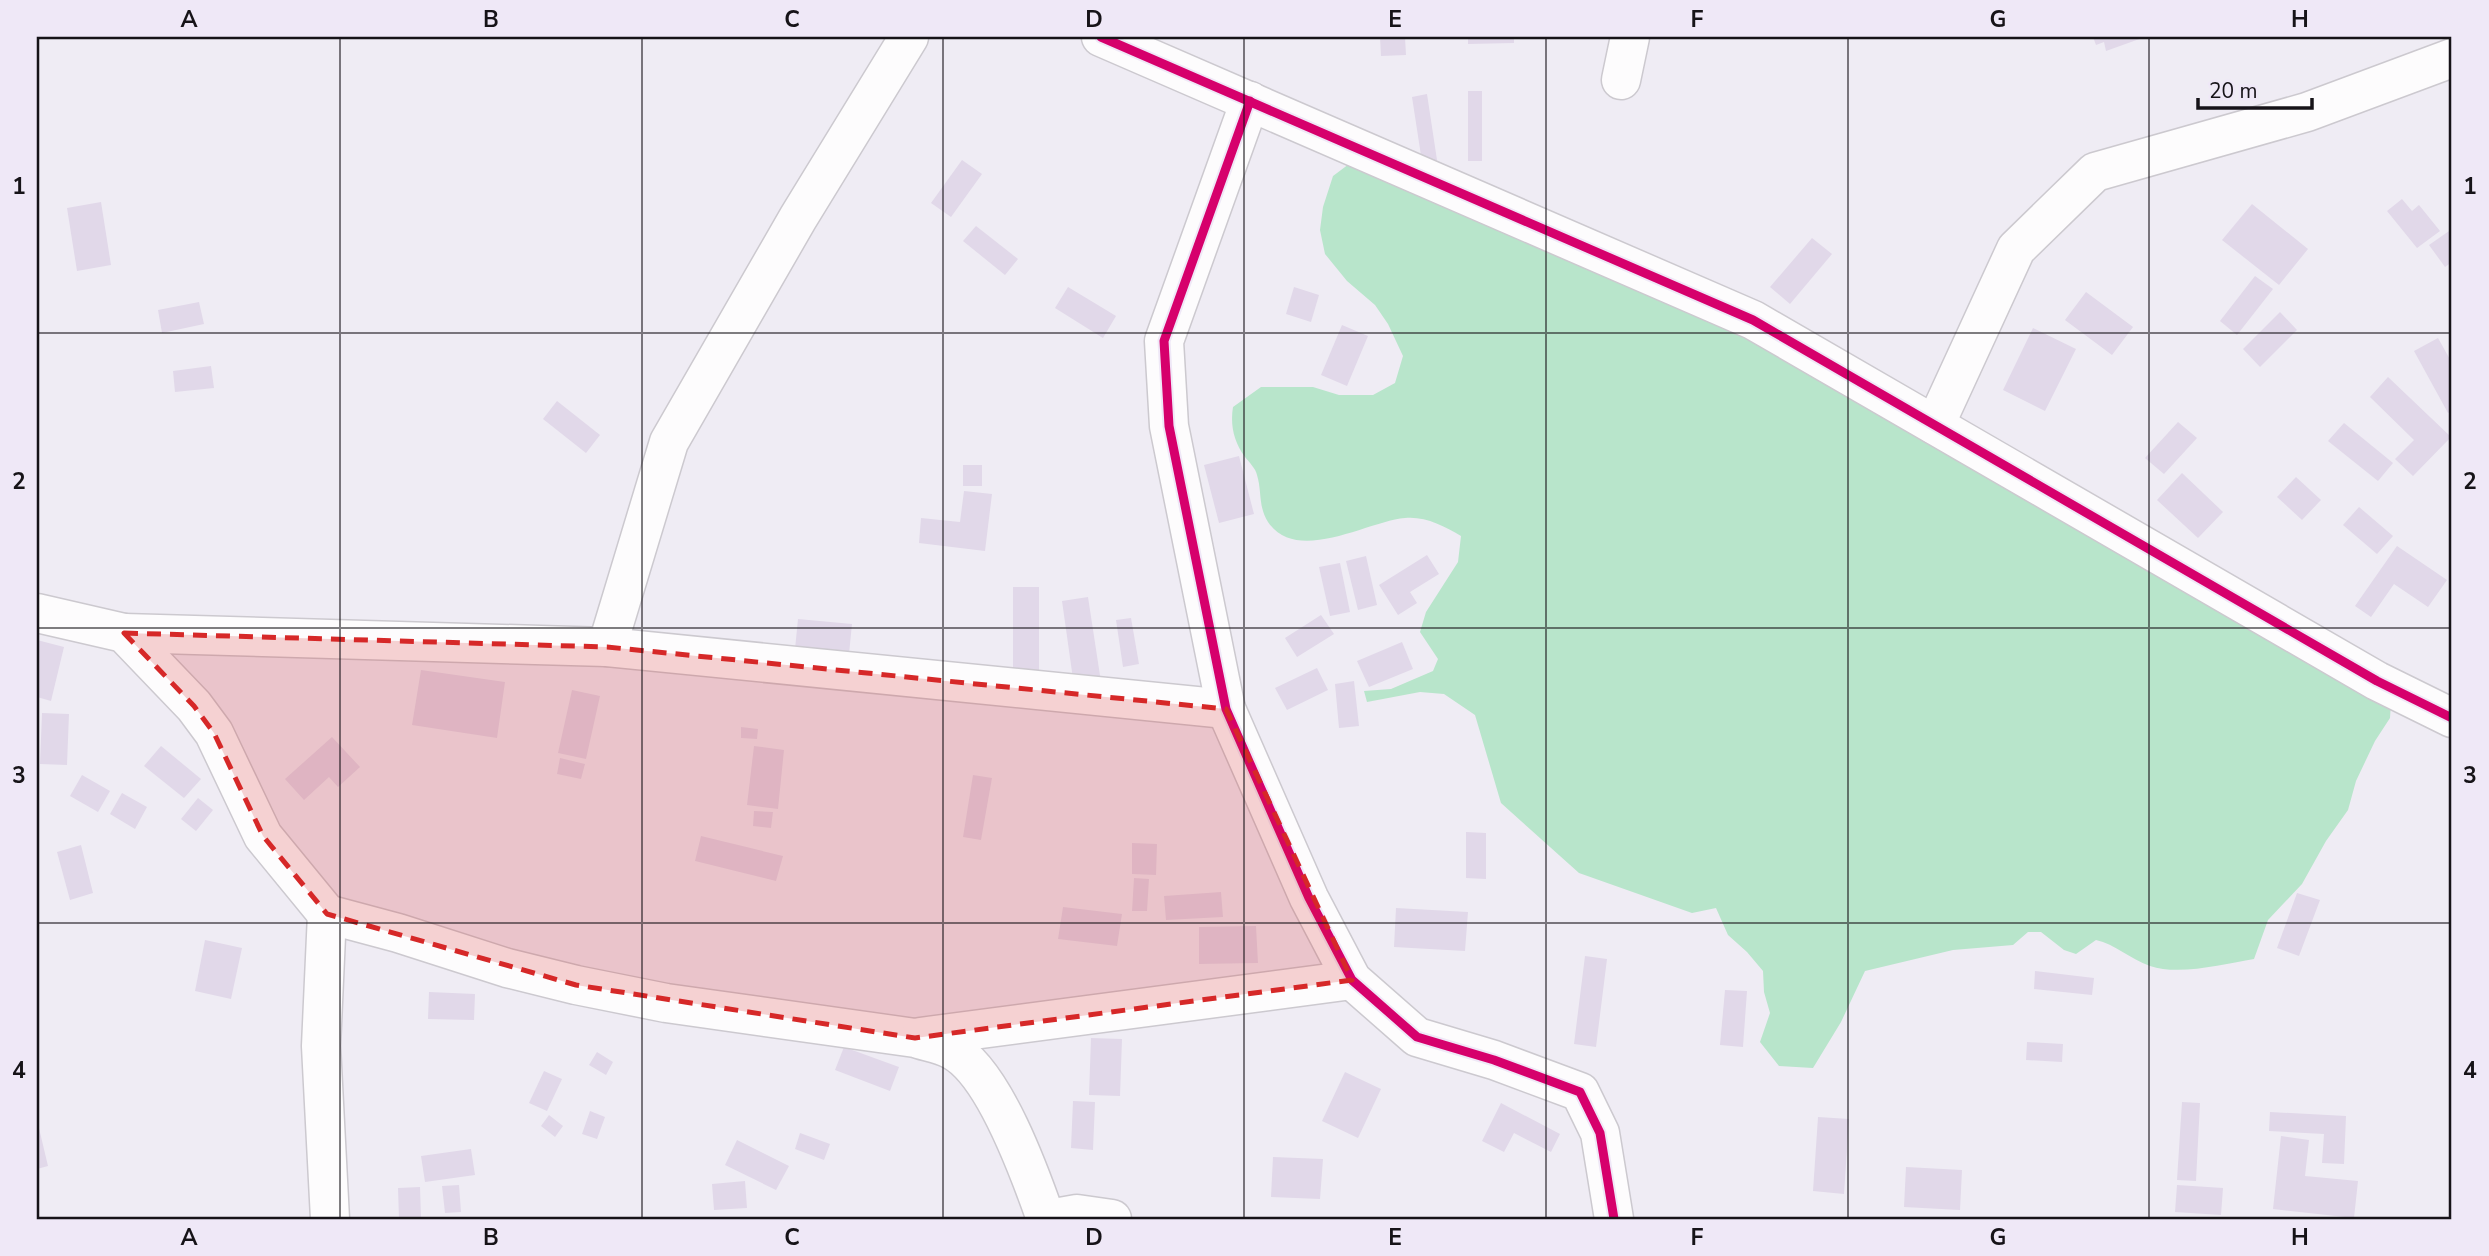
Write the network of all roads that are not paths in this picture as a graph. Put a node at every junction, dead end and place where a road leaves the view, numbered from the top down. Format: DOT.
graph roads {
  1 [pos="909,37"];
  2 [pos="1101,37"];
  3 [pos="1630,37"];
  4 [pos="2452,58"];
  5 [pos="1621,80"];
  6 [pos="1250,101"];
  7 [pos="1935,425"];
  8 [pos="37,614"];
  9 [pos="124,633"];
  10 [pos="607,647"];
  11 [pos="1226,709"];
  12 [pos="2452,718"];
  13 [pos="327,914"];
  14 [pos="1352,980"];
  15 [pos="915,1038"];
  16 [pos="330,1219"];
  17 [pos="1048,1219"];
  18 [pos="1112,1219"];
  19 [pos="1614,1219"];
  1 -- 10 [label="street"];
  2 -- 6 [label="street"];
  3 -- 5 [label="street"];
  4 -- 7 [label="street"];
  6 -- 7 [label="street"];
  6 -- 11 [label="street"];
  7 -- 12 [label="street"];
  8 -- 9 [label="street"];
  9 -- 10 [label="street"];
  9 -- 13 [label="street"];
  10 -- 11 [label="street"];
  11 -- 14 [label="street"];
  13 -- 15 [label="street"];
  13 -- 16 [label="street"];
  14 -- 15 [label="street"];
  14 -- 19 [label="street"];
  15 -- 17 [label="street"];
  17 -- 18 [label="street"];
}
